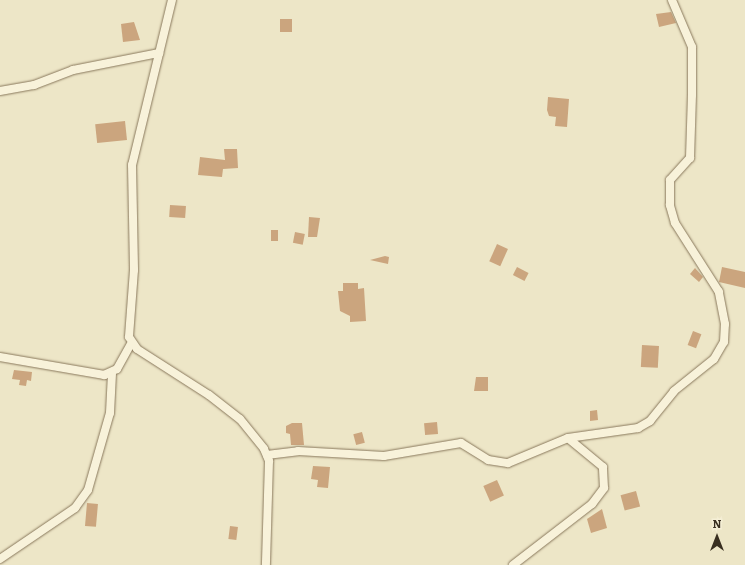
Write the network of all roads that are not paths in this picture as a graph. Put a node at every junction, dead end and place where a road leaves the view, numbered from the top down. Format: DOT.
graph roads {
  1 [pos="172,0"];
  2 [pos="672,0"];
  3 [pos="159,53"];
  4 [pos="0,91"];
  5 [pos="131,344"];
  6 [pos="0,357"];
  7 [pos="112,373"];
  8 [pos="568,438"];
  9 [pos="267,455"];
  10 [pos="0,559"];
  11 [pos="266,565"];
  12 [pos="513,565"];
  1 -- 3 [label="street"];
  2 -- 8 [label="street"];
  3 -- 4 [label="street"];
  3 -- 5 [label="street"];
  5 -- 7 [label="street"];
  5 -- 9 [label="street"];
  6 -- 7 [label="street"];
  7 -- 10 [label="street"];
  8 -- 9 [label="street"];
  8 -- 12 [label="street"];
  9 -- 11 [label="street"];
}
